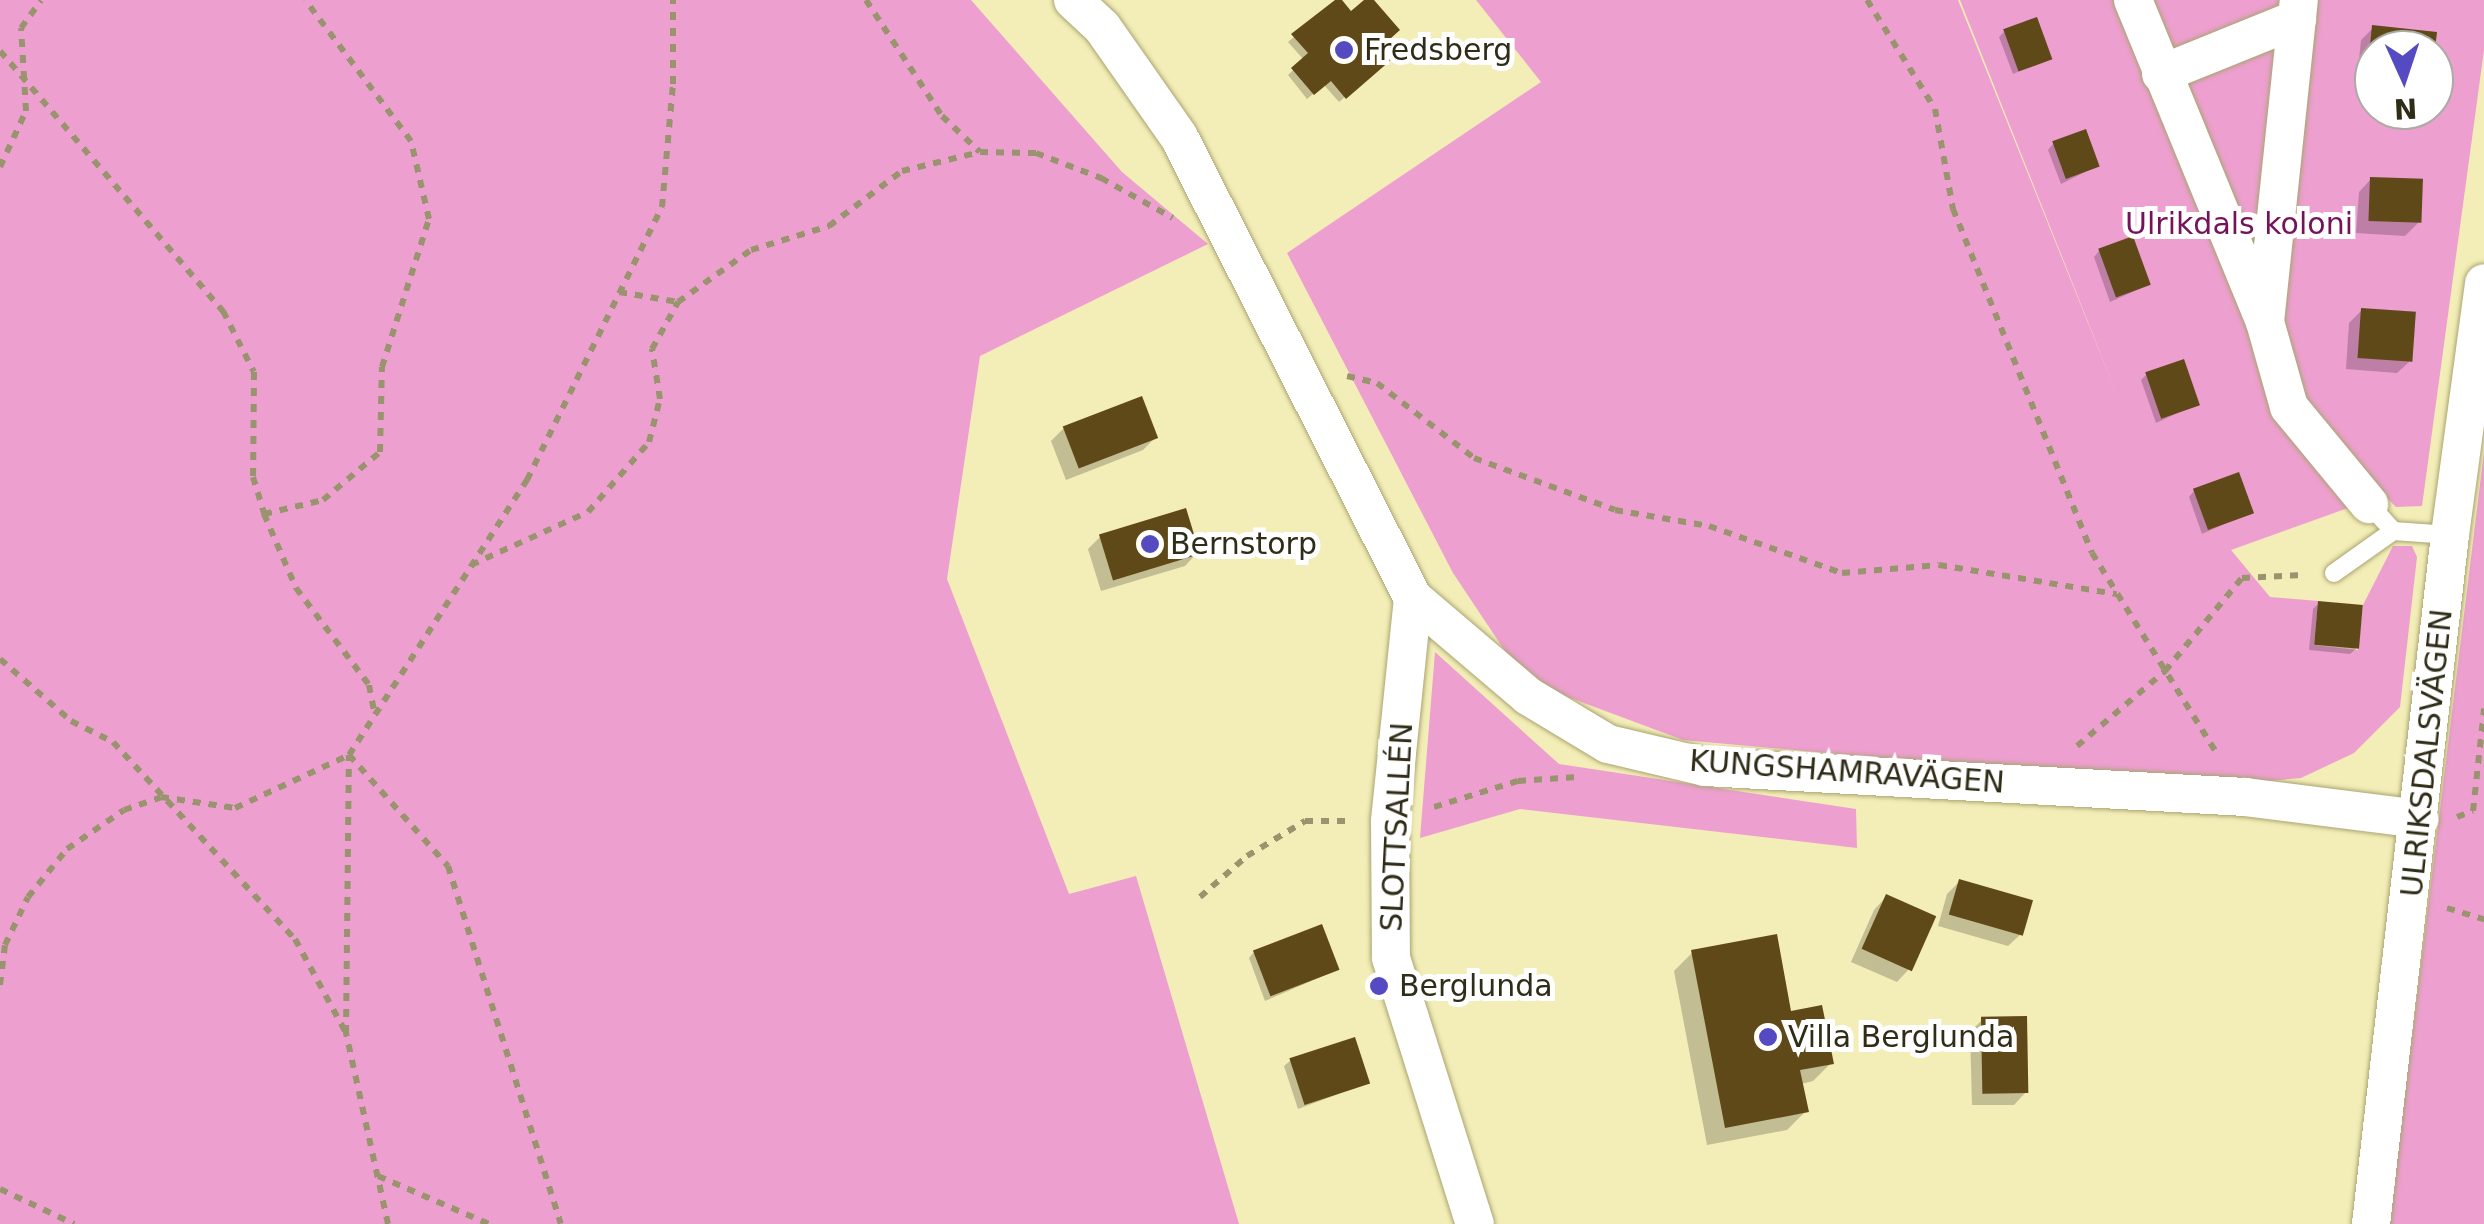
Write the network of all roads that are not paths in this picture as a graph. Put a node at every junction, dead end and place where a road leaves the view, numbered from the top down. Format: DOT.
graph roads {
  1 [pos="1073,0"];
  2 [pos="2133,0"];
  3 [pos="2298,10"];
  4 [pos="2161,74"];
  5 [pos="2484,283"];
  6 [pos="2264,322"];
  7 [pos="2381,518"];
  8 [pos="2450,535"];
  9 [pos="2334,573"];
  10 [pos="1413,598"];
  11 [pos="2420,819"];
  12 [pos="1475,1224"];
  13 [pos="2372,1224"];
  1 -- 10 [label="street, KUNGSHAMRAVÄGEN"];
  2 -- 4 [label="street"];
  3 -- 4 [label="street"];
  3 -- 6 [label="street"];
  4 -- 6 [label="street"];
  5 -- 8 [label="street, ULRIKSDALSVÄGEN"];
  6 -- 7 [label="street"];
  7 -- 8 [label="lane"];
  7 -- 9 [label="lane"];
  8 -- 11 [label="street, ULRIKSDALSVÄGEN"];
  10 -- 11 [label="street, KUNGSHAMRAVÄGEN"];
  10 -- 12 [label="street, SLOTTSALLÉN"];
  11 -- 13 [label="street, ULRIKSDALSVÄGEN"];
}
